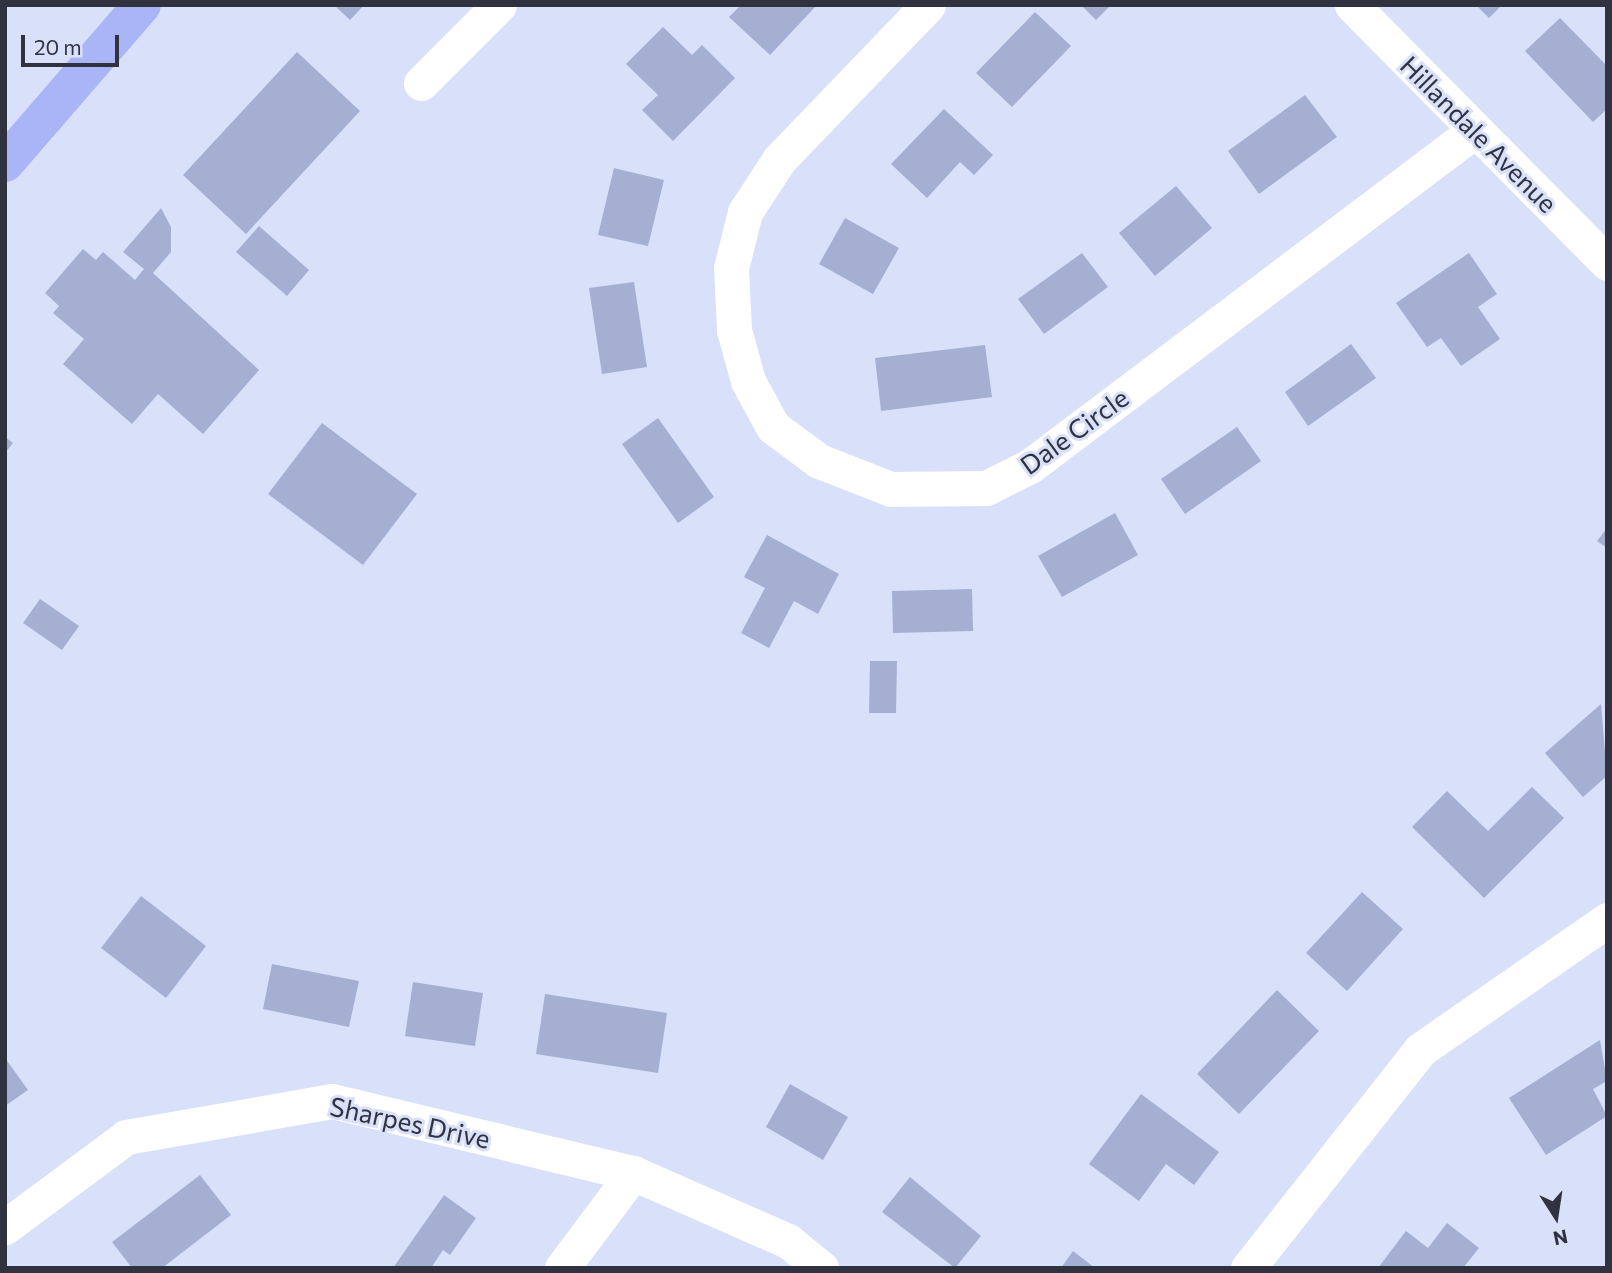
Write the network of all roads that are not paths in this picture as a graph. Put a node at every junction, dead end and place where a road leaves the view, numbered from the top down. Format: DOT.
graph roads {
  1 [pos="142,5"];
  2 [pos="499,5"];
  3 [pos="928,5"];
  4 [pos="1352,5"];
  5 [pos="421,83"];
  6 [pos="1474,131"];
  7 [pos="5,163"];
  8 [pos="1607,263"];
  9 [pos="1607,920"];
  10 [pos="633,1173"];
  11 [pos="5,1227"];
  12 [pos="562,1268"];
  13 [pos="821,1268"];
  14 [pos="1248,1268"];
  1 -- 7 [label="main road"];
  2 -- 5 [label="street"];
  3 -- 6 [label="street, Dale Circle"];
  4 -- 6 [label="street, Hillandale Avenue"];
  6 -- 8 [label="street, Hillandale Avenue"];
  9 -- 14 [label="street"];
  10 -- 11 [label="street, Sharpes Drive"];
  10 -- 12 [label="street"];
  10 -- 13 [label="street, Sharpes Drive"];
}
